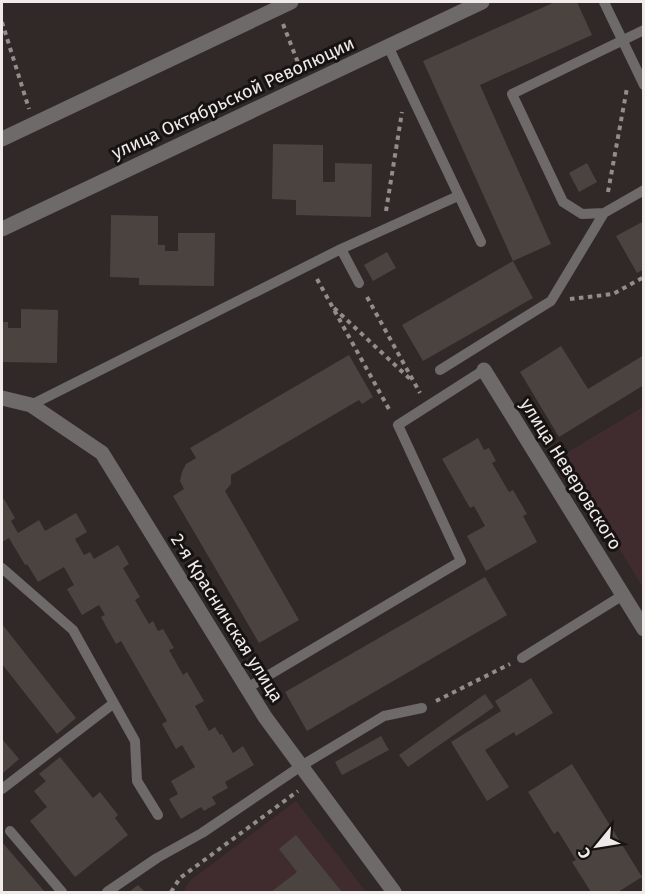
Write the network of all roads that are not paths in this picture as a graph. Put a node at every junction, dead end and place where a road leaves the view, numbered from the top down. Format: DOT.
graph roads {
  1 [pos="291,2"];
  2 [pos="482,2"];
  3 [pos="603,2"];
  4 [pos="644,30"];
  5 [pos="622,40"];
  6 [pos="388,46"];
  7 [pos="644,85"];
  8 [pos="2,139"];
  9 [pos="644,190"];
  10 [pos="458,196"];
  11 [pos="604,213"];
  12 [pos="2,229"];
  13 [pos="482,242"];
  14 [pos="341,249"];
  15 [pos="359,283"];
  16 [pos="440,370"];
  17 [pos="484,370"];
  18 [pos="2,398"];
  19 [pos="31,405"];
  20 [pos="2,568"];
  21 [pos="623,595"];
  22 [pos="644,629"];
  23 [pos="522,658"];
  24 [pos="247,688"];
  25 [pos="114,703"];
  26 [pos="422,708"];
  27 [pos="301,766"];
  28 [pos="2,789"];
  29 [pos="158,815"];
  30 [pos="10,831"];
  31 [pos="62,892"];
  32 [pos="107,892"];
  33 [pos="394,892"];
  1 -- 8 [label="street"];
  2 -- 6 [label="street, улица Октябрьской Революции"];
  3 -- 5 [label="lane"];
  4 -- 5 [label="lane"];
  5 -- 7 [label="lane"];
  5 -- 11 [label="lane"];
  6 -- 10 [label="lane"];
  6 -- 12 [label="street, улица Октябрьской Революции"];
  9 -- 11 [label="lane"];
  10 -- 13 [label="lane"];
  10 -- 14 [label="lane"];
  11 -- 16 [label="lane"];
  14 -- 15 [label="lane"];
  14 -- 19 [label="lane"];
  17 -- 21 [label="street, улица Неверовского"];
  17 -- 24 [label="lane"];
  18 -- 19 [label="street, 2-я Краснинская улица"];
  19 -- 24 [label="street, 2-я Краснинская улица"];
  20 -- 25 [label="lane"];
  21 -- 22 [label="street, улица Неверовского"];
  21 -- 23 [label="lane"];
  24 -- 27 [label="street, 2-я Краснинская улица"];
  25 -- 28 [label="lane"];
  25 -- 29 [label="lane"];
  26 -- 27 [label="lane"];
  27 -- 32 [label="lane"];
  27 -- 33 [label="street, 2-я Краснинская улица"];
  30 -- 31 [label="lane"];
}
